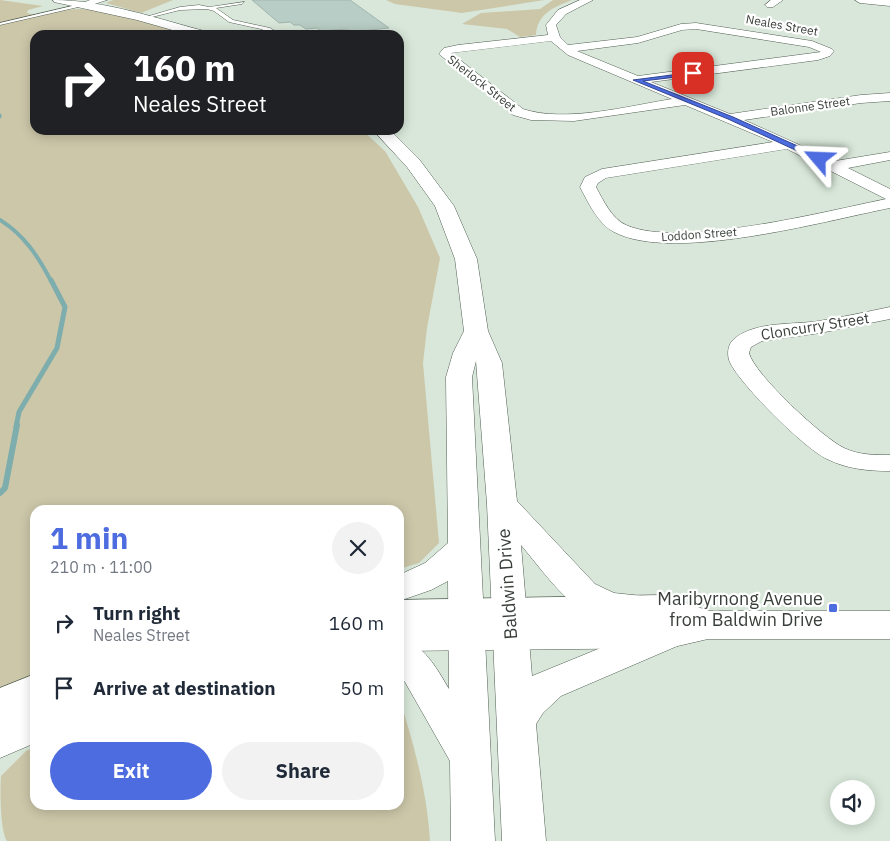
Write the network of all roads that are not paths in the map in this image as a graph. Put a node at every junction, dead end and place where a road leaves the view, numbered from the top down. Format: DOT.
graph roads {
  1 [pos="58,0"];
  2 [pos="102,0"];
  3 [pos="588,0"];
  4 [pos="860,0"];
  5 [pos="242,3"];
  6 [pos="85,4"];
  7 [pos="890,4"];
  8 [pos="208,9"];
  9 [pos="139,16"];
  10 [pos="0,24"];
  11 [pos="187,30"];
  12 [pos="268,30"];
  13 [pos="554,37"];
  14 [pos="566,49"];
  15 [pos="636,80"];
  16 [pos="890,97"];
  17 [pos="688,101"];
  18 [pos="731,118"];
  19 [pos="386,135"];
  20 [pos="789,144"];
  21 [pos="890,156"];
  22 [pos="834,166"];
  23 [pos="890,195"];
  24 [pos="890,203"];
  25 [pos="890,312"];
  26 [pos="476,331"];
  27 [pos="890,463"];
  28 [pos="502,504"];
  29 [pos="465,543"];
  30 [pos="404,587"];
  31 [pos="642,610"];
  32 [pos="404,615"];
  33 [pos="509,623"];
  34 [pos="467,624"];
  35 [pos="708,625"];
  36 [pos="890,625"];
  37 [pos="669,634"];
  38 [pos="404,636"];
  39 [pos="404,657"];
  40 [pos="30,692"];
  41 [pos="0,706"];
  42 [pos="516,722"];
  43 [pos="30,726"];
  44 [pos="0,740"];
  45 [pos="471,758"];
  46 [pos="474,841"];
  47 [pos="524,841"];
  1 -- 6 [label="main road"];
  2 -- 6 [label="street"];
  3 -- 13 [label="street"];
  4 -- 7 [label="street"];
  5 -- 8 [label="lane"];
  6 -- 9 [label="main road"];
  6 -- 10 [label="lane"];
  8 -- 9 [label="lane"];
  8 -- 12 [label="lane"];
  9 -- 11 [label="main road"];
  13 -- 14 [label="street"];
  13 -- 17 [label="street, Sherlock Street"];
  14 -- 15 [label="street"];
  14 -- 15 [label="street, Neales Street"];
  15 -- 17 [label="street"];
  16 -- 18 [label="street, Balonne Street"];
  17 -- 18 [label="street"];
  18 -- 20 [label="street"];
  19 -- 26 [label="main road, Baldwin Drive"];
  20 -- 22 [label="street"];
  20 -- 24 [label="street, Loddon Street"];
  21 -- 22 [label="street"];
  22 -- 23 [label="street"];
  25 -- 27 [label="street, Cloncurry Street"];
  26 -- 28 [label="main road, Baldwin Drive"];
  26 -- 29 [label="main road"];
  28 -- 31 [label="main road"];
  28 -- 33 [label="main road, Baldwin Drive"];
  29 -- 30 [label="main road"];
  29 -- 34 [label="main road"];
  31 -- 33 [label="main road"];
  31 -- 35 [label="main road"];
  32 -- 34 [label="main road"];
  33 -- 34 [label="main road"];
  33 -- 37 [label="main road"];
  33 -- 42 [label="main road, Baldwin Drive"];
  34 -- 38 [label="main road"];
  34 -- 45 [label="main road"];
  35 -- 36 [label="main road"];
  35 -- 37 [label="main road"];
  37 -- 42 [label="main road"];
  39 -- 45 [label="main road"];
  40 -- 41 [label="main road"];
  42 -- 47 [label="main road, Baldwin Drive"];
  43 -- 44 [label="main road"];
  45 -- 46 [label="main road"];
}
